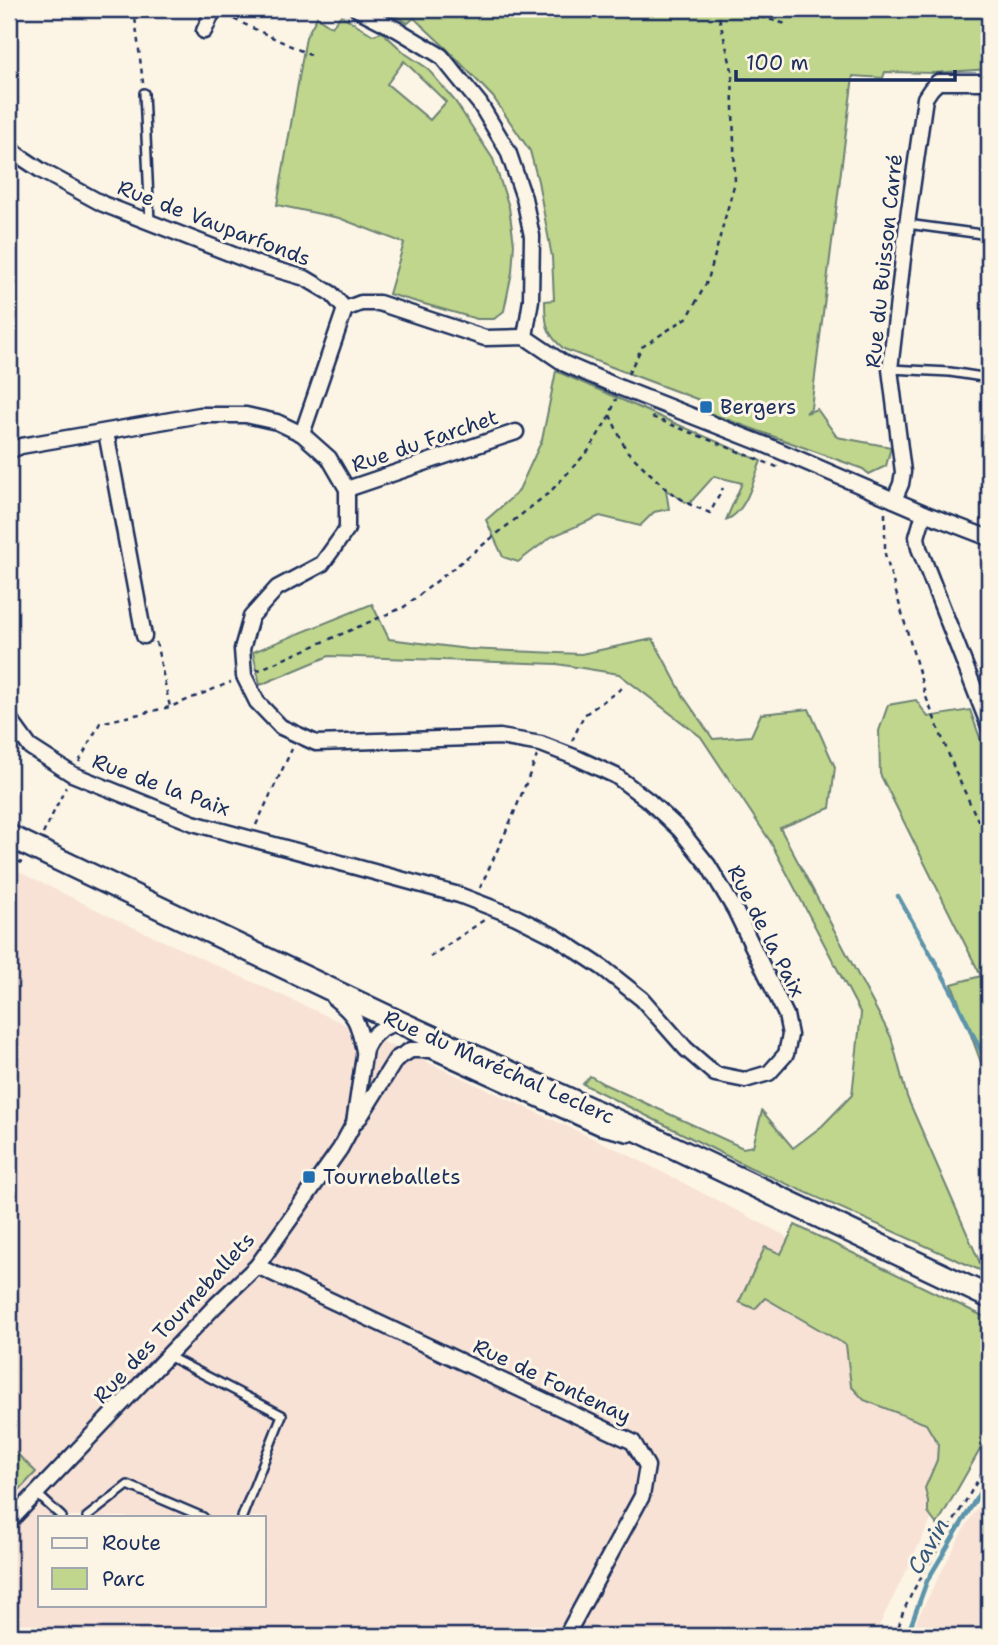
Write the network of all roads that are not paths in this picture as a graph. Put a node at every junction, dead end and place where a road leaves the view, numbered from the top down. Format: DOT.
graph roads {
  1 [pos="214,9"];
  2 [pos="357,9"];
  3 [pos="204,31"];
  4 [pos="989,82"];
  5 [pos="144,93"];
  6 [pos="9,149"];
  7 [pos="150,222"];
  8 [pos="907,224"];
  9 [pos="989,235"];
  10 [pos="345,310"];
  11 [pos="525,337"];
  12 [pos="890,369"];
  13 [pos="989,378"];
  14 [pos="106,432"];
  15 [pos="516,432"];
  16 [pos="302,434"];
  17 [pos="9,451"];
  18 [pos="347,489"];
  19 [pos="894,500"];
  20 [pos="924,513"];
  21 [pos="989,538"];
  22 [pos="144,635"];
  23 [pos="9,718"];
  24 [pos="989,726"];
  25 [pos="9,836"];
  26 [pos="314,982"];
  27 [pos="399,1022"];
  28 [pos="364,1056"];
  29 [pos="354,1124"];
  30 [pos="670,1146"];
  31 [pos="257,1266"];
  32 [pos="989,1297"];
  33 [pos="168,1356"];
  34 [pos="36,1493"];
  35 [pos="61,1516"];
  36 [pos="88,1516"];
  37 [pos="201,1516"];
  38 [pos="242,1516"];
  39 [pos="9,1522"];
  40 [pos="9,1624"];
  41 [pos="23,1636"];
  42 [pos="566,1636"];
  1 -- 3 [label="street"];
  2 -- 11 [label="street"];
  4 -- 8 [label="street, Rue du Buisson Carré"];
  5 -- 7 [label="lane"];
  6 -- 7 [label="street, Rue de Vauparfonds"];
  7 -- 10 [label="street, Rue de Vauparfonds"];
  8 -- 9 [label="lane"];
  8 -- 12 [label="street, Rue du Buisson Carré"];
  10 -- 11 [label="street"];
  10 -- 16 [label="street"];
  11 -- 19 [label="street"];
  12 -- 13 [label="lane"];
  12 -- 19 [label="street, Rue du Buisson Carré"];
  14 -- 16 [label="street"];
  14 -- 17 [label="street"];
  14 -- 22 [label="street"];
  15 -- 18 [label="street, Rue du Farchet"];
  16 -- 18 [label="street"];
  18 -- 23 [label="street, Rue de la Paix"];
  19 -- 20 [label="street"];
  20 -- 21 [label="street"];
  20 -- 24 [label="street"];
  25 -- 26 [label="main road, Rue du Maréchal Leclerc"];
  26 -- 27 [label="main road, Rue du Maréchal Leclerc"];
  26 -- 28 [label="street"];
  27 -- 28 [label="street, Rue des Tourneballets"];
  27 -- 30 [label="main road, Rue du Maréchal Leclerc"];
  28 -- 29 [label="street, Rue des Tourneballets"];
  29 -- 30 [label="street"];
  29 -- 31 [label="street, Rue des Tourneballets"];
  30 -- 32 [label="main road, Rue du Maréchal Leclerc"];
  31 -- 33 [label="street, Rue des Tourneballets"];
  31 -- 42 [label="street, Rue de Fontenay"];
  33 -- 34 [label="street, Rue des Tourneballets"];
  33 -- 38 [label="lane"];
  34 -- 35 [label="lane"];
  34 -- 39 [label="street, Rue des Tourneballets"];
  36 -- 37 [label="lane"];
  40 -- 41 [label="lane"];
}
